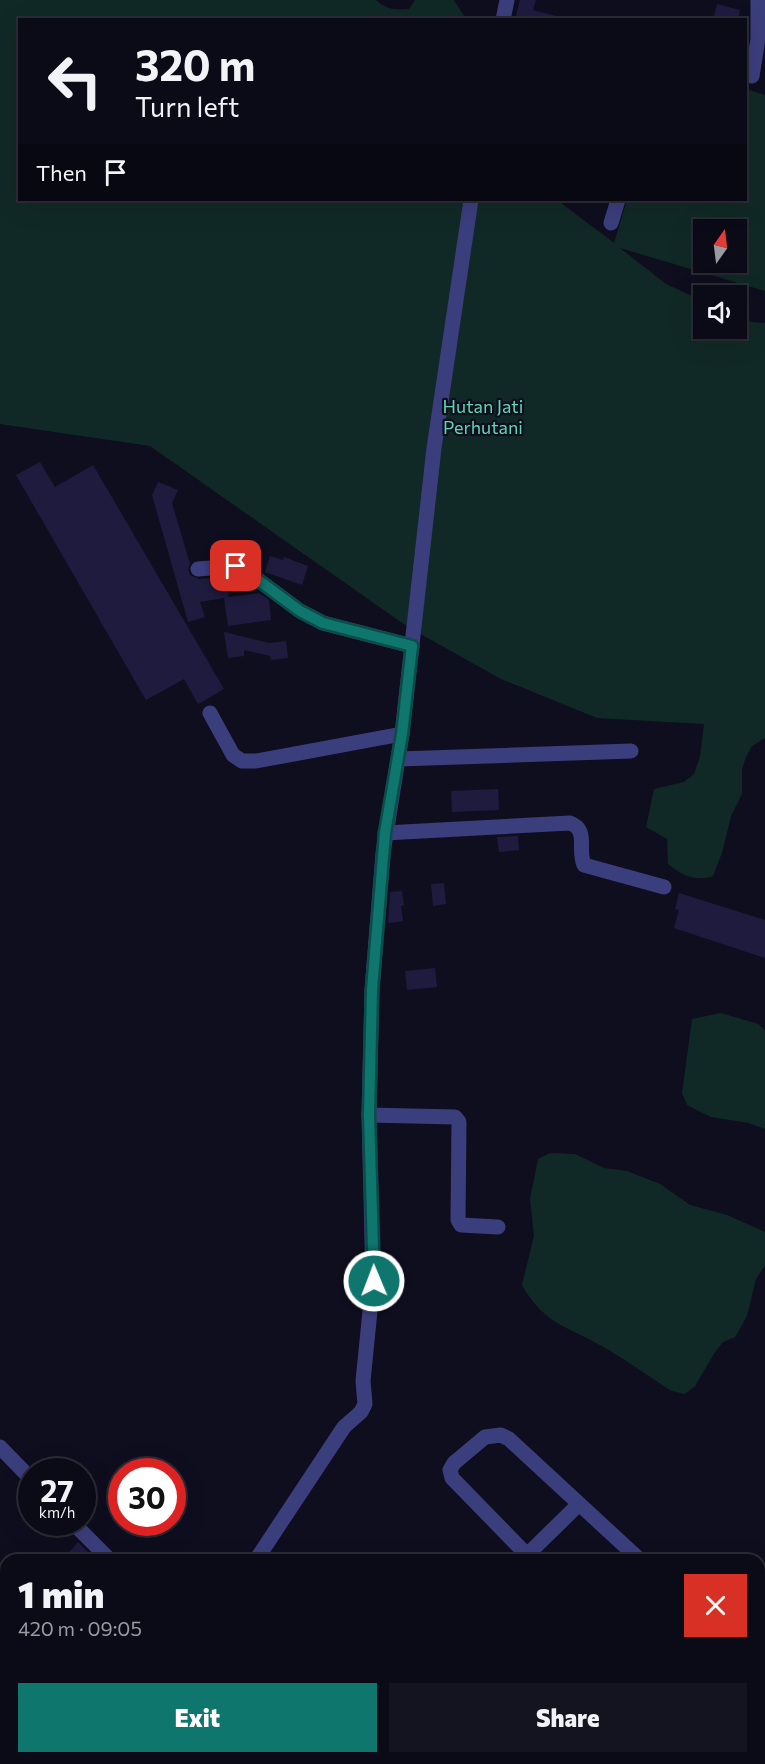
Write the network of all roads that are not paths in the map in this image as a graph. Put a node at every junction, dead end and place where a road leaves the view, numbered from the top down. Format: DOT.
graph roads {
  1 [pos="507,0"];
  2 [pos="761,2"];
  3 [pos="503,18"];
  4 [pos="754,77"];
  5 [pos="471,201"];
  6 [pos="618,201"];
  7 [pos="611,223"];
  8 [pos="198,569"];
  9 [pos="412,646"];
  10 [pos="210,713"];
  11 [pos="402,734"];
  12 [pos="631,751"];
  13 [pos="399,759"];
  14 [pos="385,833"];
  15 [pos="664,887"];
  16 [pos="369,1115"];
  17 [pos="498,1227"];
  18 [pos="0,1447"];
  19 [pos="18,1466"];
  20 [pos="579,1504"];
  21 [pos="85,1536"];
  22 [pos="101,1554"];
  23 [pos="260,1554"];
  24 [pos="523,1554"];
  25 [pos="531,1554"];
  26 [pos="633,1554"];
  1 -- 3 [label="street"];
  2 -- 4 [label="street"];
  5 -- 9 [label="street"];
  6 -- 7 [label="street"];
  8 -- 9 [label="street"];
  9 -- 11 [label="street"];
  10 -- 11 [label="street"];
  11 -- 13 [label="street"];
  12 -- 13 [label="street"];
  13 -- 14 [label="street"];
  14 -- 15 [label="street"];
  14 -- 16 [label="street"];
  16 -- 17 [label="street"];
  16 -- 23 [label="street"];
  18 -- 19 [label="street"];
  20 -- 24 [label="street"];
  20 -- 25 [label="street"];
  20 -- 26 [label="street"];
  21 -- 22 [label="street"];
}
